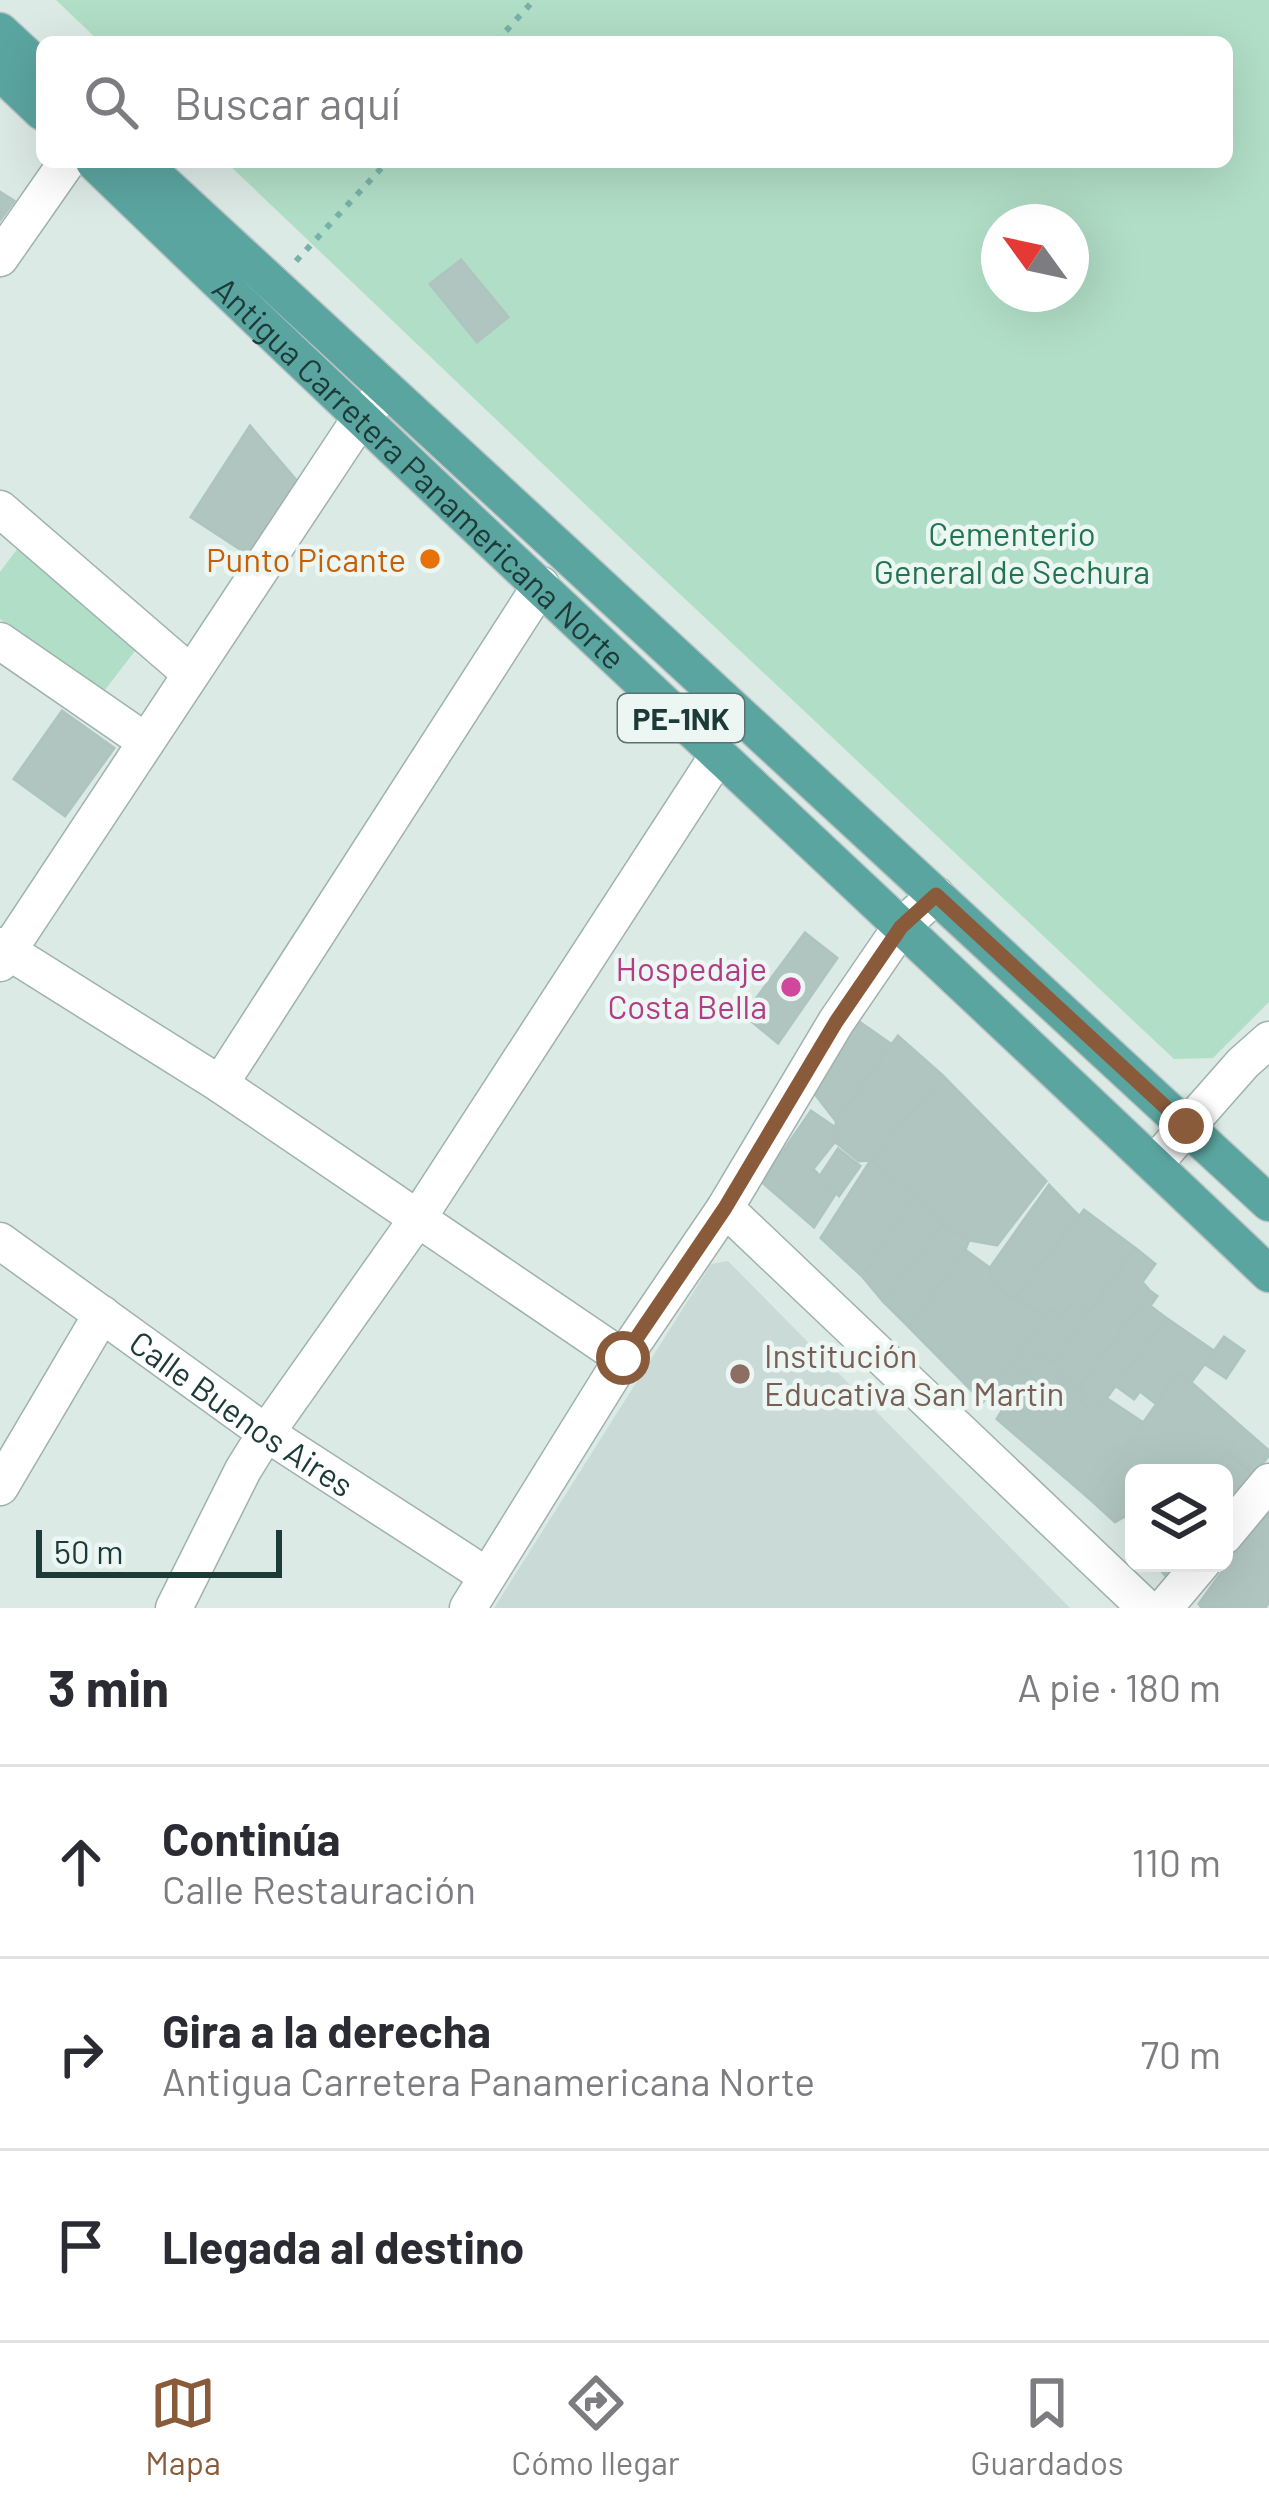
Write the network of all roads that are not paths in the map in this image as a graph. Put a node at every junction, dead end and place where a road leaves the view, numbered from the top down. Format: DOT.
graph roads {
  1 [pos="0,32"];
  2 [pos="36,65"];
  3 [pos="0,72"];
  4 [pos="36,106"];
  5 [pos="63,168"];
  6 [pos="100,168"];
  7 [pos="148,168"];
  8 [pos="0,258"];
  9 [pos="387,389"];
  10 [pos="360,418"];
  11 [pos="0,509"];
  12 [pos="541,585"];
  13 [pos="0,641"];
  14 [pos="190,673"];
  15 [pos="146,741"];
  16 [pos="719,754"];
  17 [pos="936,895"];
  18 [pos="901,927"];
  19 [pos="3,953"];
  20 [pos="1260,1064"];
  21 [pos="220,1084"];
  22 [pos="1186,1126"];
  23 [pos="1154,1164"];
  24 [pos="1269,1203"];
  25 [pos="725,1208"];
  26 [pos="418,1217"];
  27 [pos="0,1241"];
  28 [pos="1269,1274"];
  29 [pos="102,1314"];
  30 [pos="623,1358"];
  31 [pos="266,1433"];
  32 [pos="10,1447"];
  33 [pos="1269,1482"];
  34 [pos="0,1487"];
  35 [pos="1233,1525"];
  36 [pos="1194,1572"];
  37 [pos="487,1576"];
  38 [pos="173,1608"];
  39 [pos="468,1608"];
  40 [pos="1146,1608"];
  41 [pos="1164,1608"];
  1 -- 2 [label="main road"];
  3 -- 4 [label="main road"];
  5 -- 8 [label="street"];
  6 -- 10 [label="main road, Antigua Carretera Panamericana Norte / PE-1NK"];
  7 -- 9 [label="main road, Antigua Carretera Panamericana Norte / PE-1NK"];
  9 -- 10 [label="street"];
  9 -- 17 [label="main road, Antigua Carretera Panamericana Norte / PE-1NK"];
  10 -- 12 [label="main road, Antigua Carretera Panamericana Norte / PE-1NK"];
  10 -- 14 [label="street"];
  11 -- 14 [label="street"];
  12 -- 16 [label="main road, Antigua Carretera Panamericana Norte / PE-1NK"];
  12 -- 21 [label="street"];
  13 -- 15 [label="street"];
  14 -- 15 [label="street"];
  15 -- 19 [label="street"];
  16 -- 18 [label="main road, Antigua Carretera Panamericana Norte / PE-1NK"];
  16 -- 26 [label="street"];
  17 -- 18 [label="street"];
  17 -- 22 [label="main road, Antigua Carretera Panamericana Norte / PE-1NK"];
  18 -- 23 [label="main road, Antigua Carretera Panamericana Norte / PE-1NK"];
  18 -- 25 [label="street"];
  19 -- 21 [label="street"];
  20 -- 22 [label="street"];
  21 -- 26 [label="street"];
  22 -- 23 [label="street"];
  22 -- 24 [label="main road, Antigua Carretera Panamericana Norte / PE-1NK"];
  23 -- 28 [label="main road, Antigua Carretera Panamericana Norte / PE-1NK"];
  25 -- 30 [label="street"];
  25 -- 40 [label="street"];
  26 -- 30 [label="street"];
  26 -- 31 [label="street"];
  27 -- 29 [label="street, Calle Buenos Aires"];
  29 -- 31 [label="street, Calle Buenos Aires"];
  29 -- 32 [label="street"];
  30 -- 37 [label="street"];
  31 -- 37 [label="street, Calle Buenos Aires"];
  31 -- 38 [label="street"];
  32 -- 34 [label="street"];
  33 -- 35 [label="street"];
  36 -- 41 [label="street"];
  37 -- 39 [label="street"];
}
